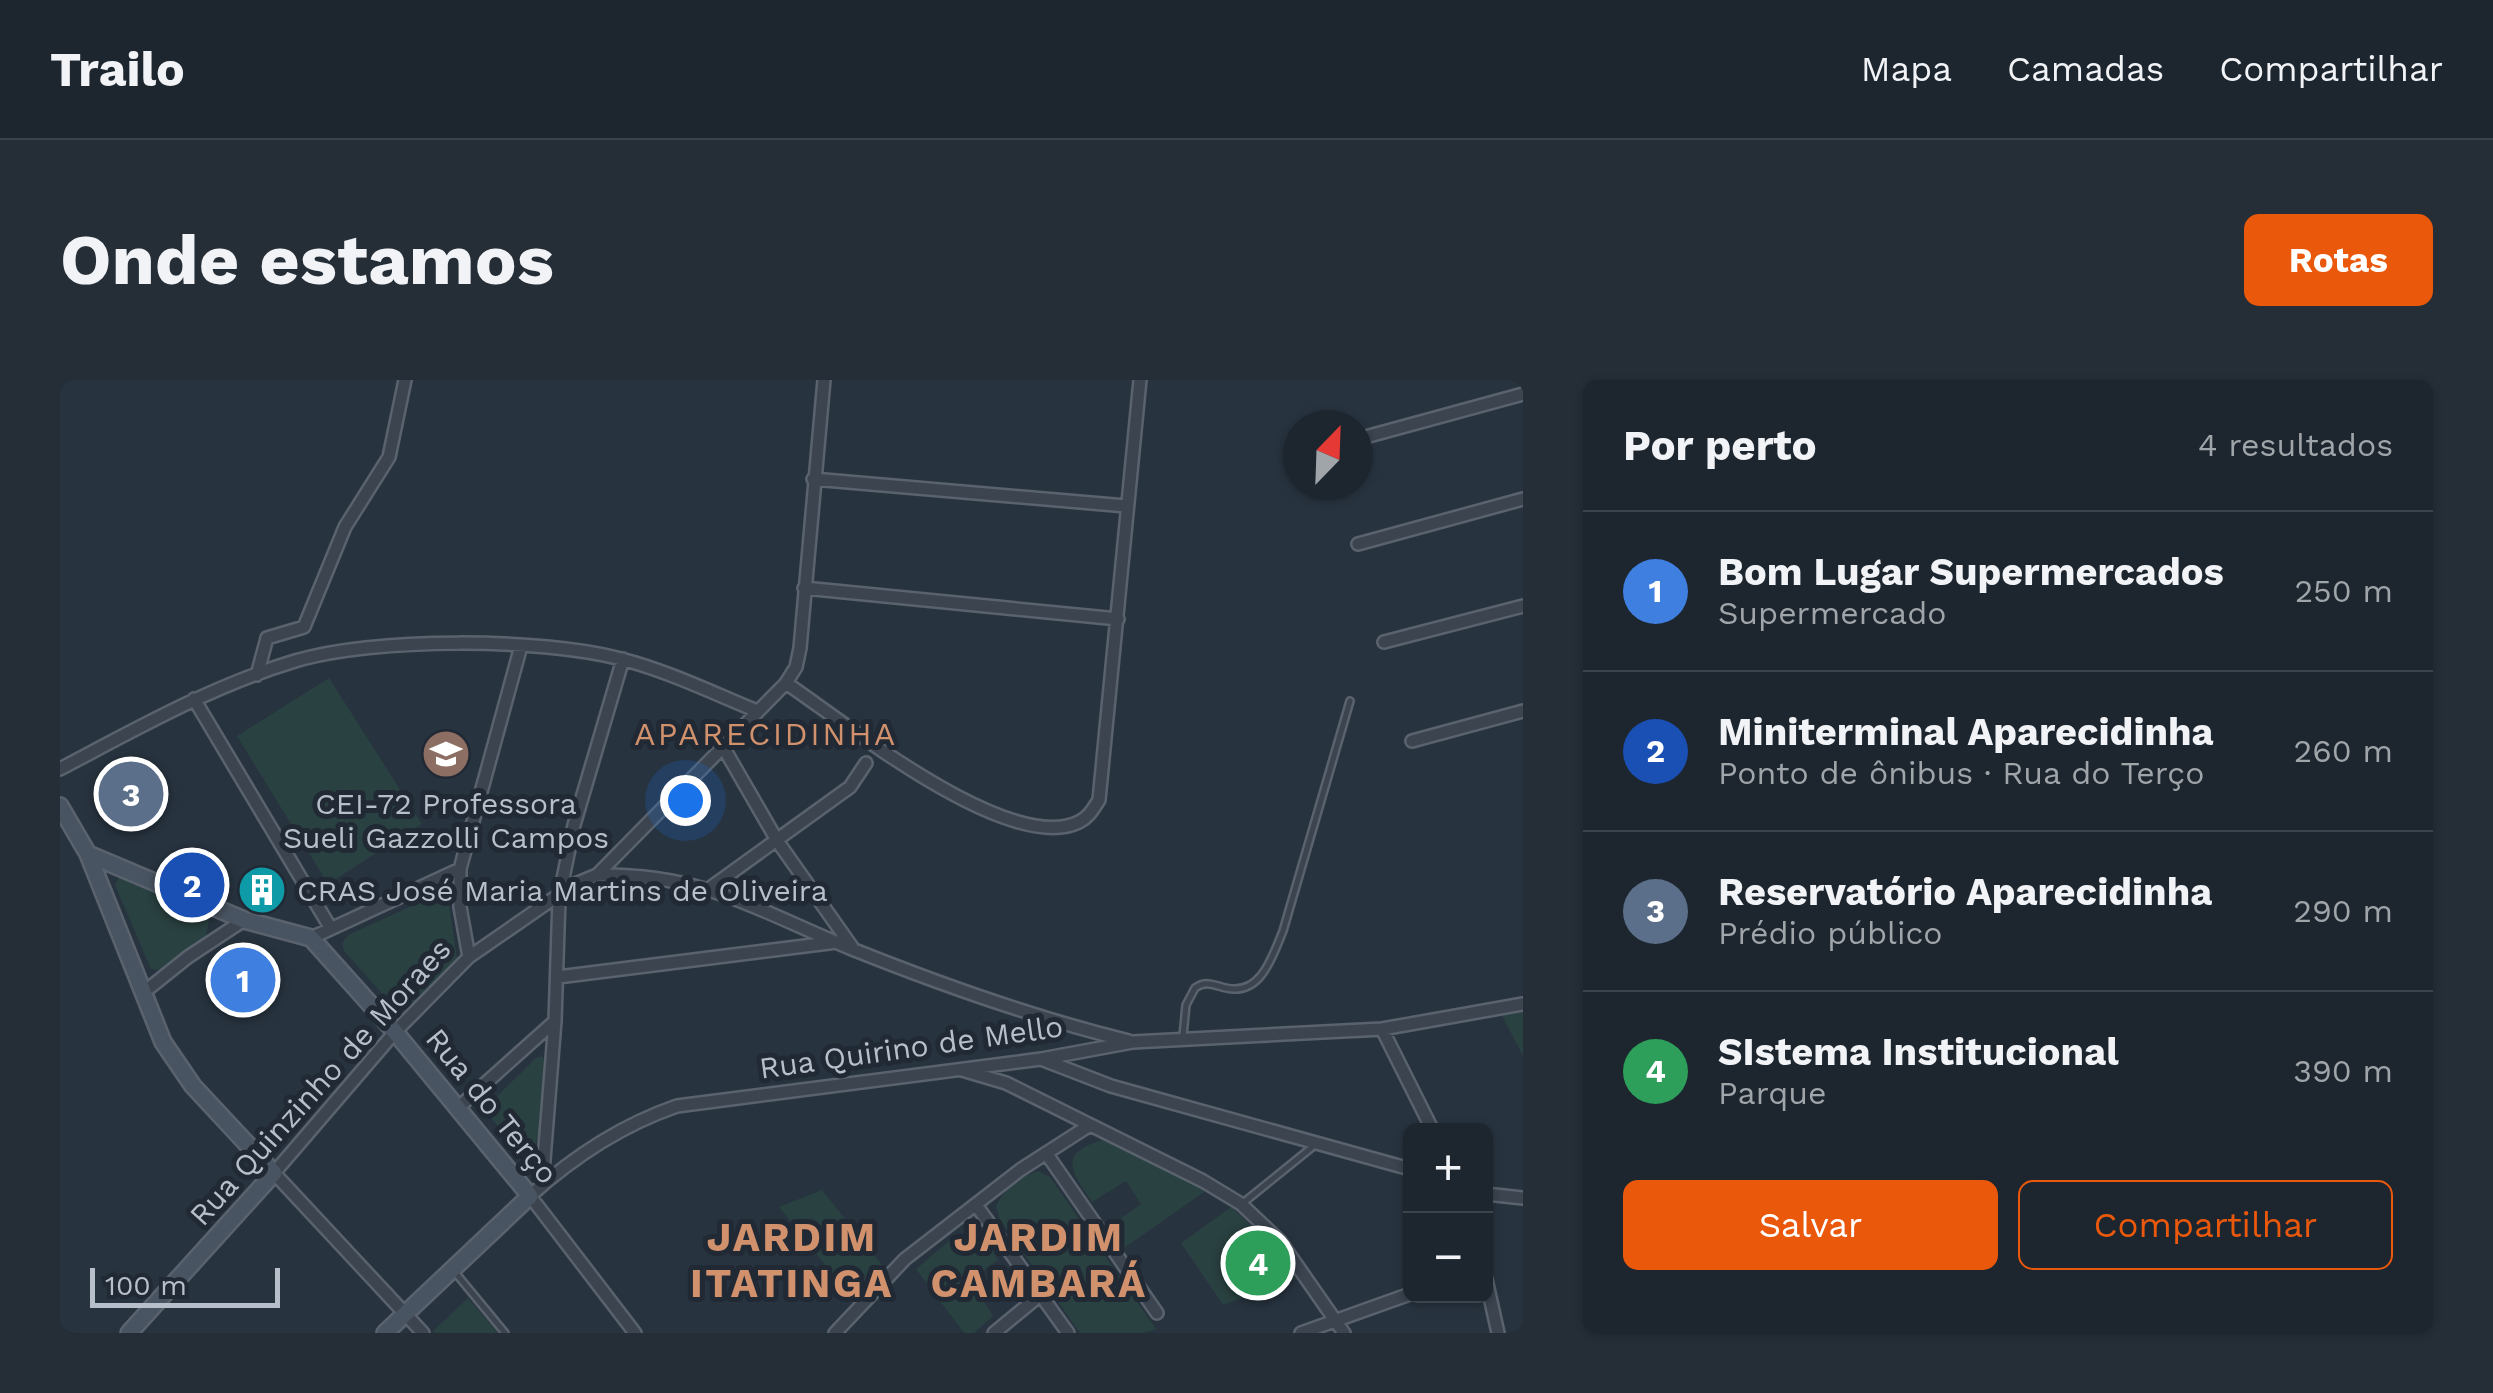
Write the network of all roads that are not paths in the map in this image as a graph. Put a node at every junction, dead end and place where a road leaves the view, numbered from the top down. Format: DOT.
graph roads {
  1 [pos="405,380"];
  2 [pos="824,380"];
  3 [pos="1140,380"];
  4 [pos="1523,394"];
  5 [pos="1373,435"];
  6 [pos="814,479"];
  7 [pos="1523,498"];
  8 [pos="1126,506"];
  9 [pos="1358,544"];
  10 [pos="804,588"];
  11 [pos="1523,606"];
  12 [pos="1118,619"];
  13 [pos="1384,642"];
  14 [pos="521,646"];
  15 [pos="623,660"];
  16 [pos="257,676"];
  17 [pos="786,683"];
  18 [pos="194,700"];
  19 [pos="1350,701"];
  20 [pos="757,711"];
  21 [pos="1523,711"];
  22 [pos="1412,741"];
  23 [pos="722,745"];
  24 [pos="866,762"];
  25 [pos="60,770"];
  26 [pos="60,806"];
  27 [pos="778,842"];
  28 [pos="88,854"];
  29 [pos="122,867"];
  30 [pos="460,868"];
  31 [pos="597,874"];
  32 [pos="710,888"];
  33 [pos="104,894"];
  34 [pos="559,898"];
  35 [pos="244,920"];
  36 [pos="330,927"];
  37 [pos="310,938"];
  38 [pos="837,942"];
  39 [pos="853,949"];
  40 [pos="469,957"];
  41 [pos="558,977"];
  42 [pos="143,993"];
  43 [pos="1523,1004"];
  44 [pos="555,1021"];
  45 [pos="1382,1029"];
  46 [pos="396,1032"];
  47 [pos="1183,1039"];
  48 [pos="1134,1042"];
  49 [pos="1040,1059"];
  50 [pos="959,1069"];
  51 [pos="459,1107"];
  52 [pos="1430,1123"];
  53 [pos="1090,1126"];
  54 [pos="1317,1144"];
  55 [pos="1046,1153"];
  56 [pos="1403,1167"];
  57 [pos="274,1173"];
  58 [pos="536,1191"];
  59 [pos="1493,1195"];
  60 [pos="1523,1198"];
  61 [pos="1241,1204"];
  62 [pos="976,1205"];
  63 [pos="452,1269"];
  64 [pos="1040,1294"];
  65 [pos="1403,1297"];
  66 [pos="1491,1303"];
  67 [pos="1157,1313"];
  68 [pos="406,1314"];
  69 [pos="1335,1321"];
  70 [pos="129,1333"];
  71 [pos="385,1333"];
  72 [pos="423,1333"];
  73 [pos="506,1333"];
  74 [pos="635,1333"];
  75 [pos="835,1333"];
  76 [pos="994,1333"];
  77 [pos="1068,1333"];
  78 [pos="1301,1333"];
  79 [pos="1344,1333"];
  80 [pos="1498,1333"];
  1 -- 16 [label="street"];
  2 -- 6 [label="street"];
  3 -- 8 [label="street"];
  4 -- 5 [label="street"];
  6 -- 8 [label="street"];
  6 -- 10 [label="street"];
  7 -- 9 [label="street"];
  8 -- 12 [label="street"];
  10 -- 12 [label="street"];
  10 -- 17 [label="street"];
  11 -- 13 [label="street"];
  12 -- 17 [label="street"];
  14 -- 15 [label="street"];
  14 -- 16 [label="street"];
  14 -- 30 [label="street"];
  15 -- 20 [label="street"];
  15 -- 34 [label="street"];
  16 -- 18 [label="street"];
  17 -- 20 [label="street, Rua Quinzinho de Moraes"];
  18 -- 25 [label="street"];
  18 -- 36 [label="street"];
  19 -- 47 [label="lane"];
  20 -- 23 [label="street, Rua Quinzinho de Moraes"];
  21 -- 22 [label="street"];
  23 -- 27 [label="street"];
  23 -- 31 [label="street, Rua Quinzinho de Moraes"];
  24 -- 27 [label="street"];
  26 -- 28 [label="street"];
  27 -- 32 [label="street"];
  27 -- 39 [label="street"];
  28 -- 29 [label="street"];
  28 -- 33 [label="street"];
  29 -- 33 [label="street"];
  29 -- 35 [label="street"];
  30 -- 36 [label="street"];
  30 -- 40 [label="street"];
  31 -- 32 [label="street"];
  31 -- 34 [label="street, Rua Quinzinho de Moraes"];
  32 -- 38 [label="street"];
  33 -- 42 [label="street"];
  34 -- 40 [label="street, Rua Quinzinho de Moraes"];
  34 -- 41 [label="street"];
  35 -- 37 [label="street"];
  35 -- 42 [label="street"];
  36 -- 37 [label="street"];
  37 -- 46 [label="street, Rua do Terço"];
  38 -- 39 [label="street"];
  38 -- 41 [label="street"];
  39 -- 48 [label="street"];
  40 -- 46 [label="street, Rua Quinzinho de Moraes"];
  41 -- 44 [label="street"];
  42 -- 57 [label="street"];
  43 -- 45 [label="street, Rua Quirino de Mello"];
  44 -- 51 [label="street"];
  44 -- 58 [label="street"];
  45 -- 47 [label="street, Rua Quirino de Mello"];
  45 -- 52 [label="street"];
  46 -- 51 [label="street, Rua do Terço"];
  46 -- 57 [label="street, Rua Quinzinho de Moraes"];
  47 -- 48 [label="street, Rua Quirino de Mello"];
  48 -- 49 [label="street, Rua Quirino de Mello"];
  49 -- 50 [label="street, Rua Quirino de Mello"];
  49 -- 54 [label="street"];
  50 -- 53 [label="street"];
  50 -- 58 [label="street, Rua Quirino de Mello"];
  51 -- 58 [label="street, Rua do Terço"];
  53 -- 55 [label="street"];
  53 -- 61 [label="street"];
  54 -- 56 [label="street"];
  54 -- 61 [label="lane"];
  55 -- 62 [label="street"];
  55 -- 67 [label="street"];
  57 -- 68 [label="street"];
  57 -- 70 [label="street, Rua Quinzinho de Moraes"];
  58 -- 63 [label="street, Rua Quirino de Mello"];
  58 -- 74 [label="street, Rua do Terço"];
  59 -- 60 [label="street"];
  61 -- 69 [label="street"];
  62 -- 64 [label="street"];
  62 -- 75 [label="street"];
  63 -- 68 [label="street, Rua Quirino de Mello"];
  63 -- 73 [label="lane"];
  64 -- 76 [label="street"];
  64 -- 77 [label="street"];
  65 -- 69 [label="street"];
  66 -- 80 [label="street"];
  68 -- 71 [label="street, Rua Quirino de Mello"];
  68 -- 72 [label="street"];
  69 -- 78 [label="street"];
  69 -- 79 [label="street"];
}
